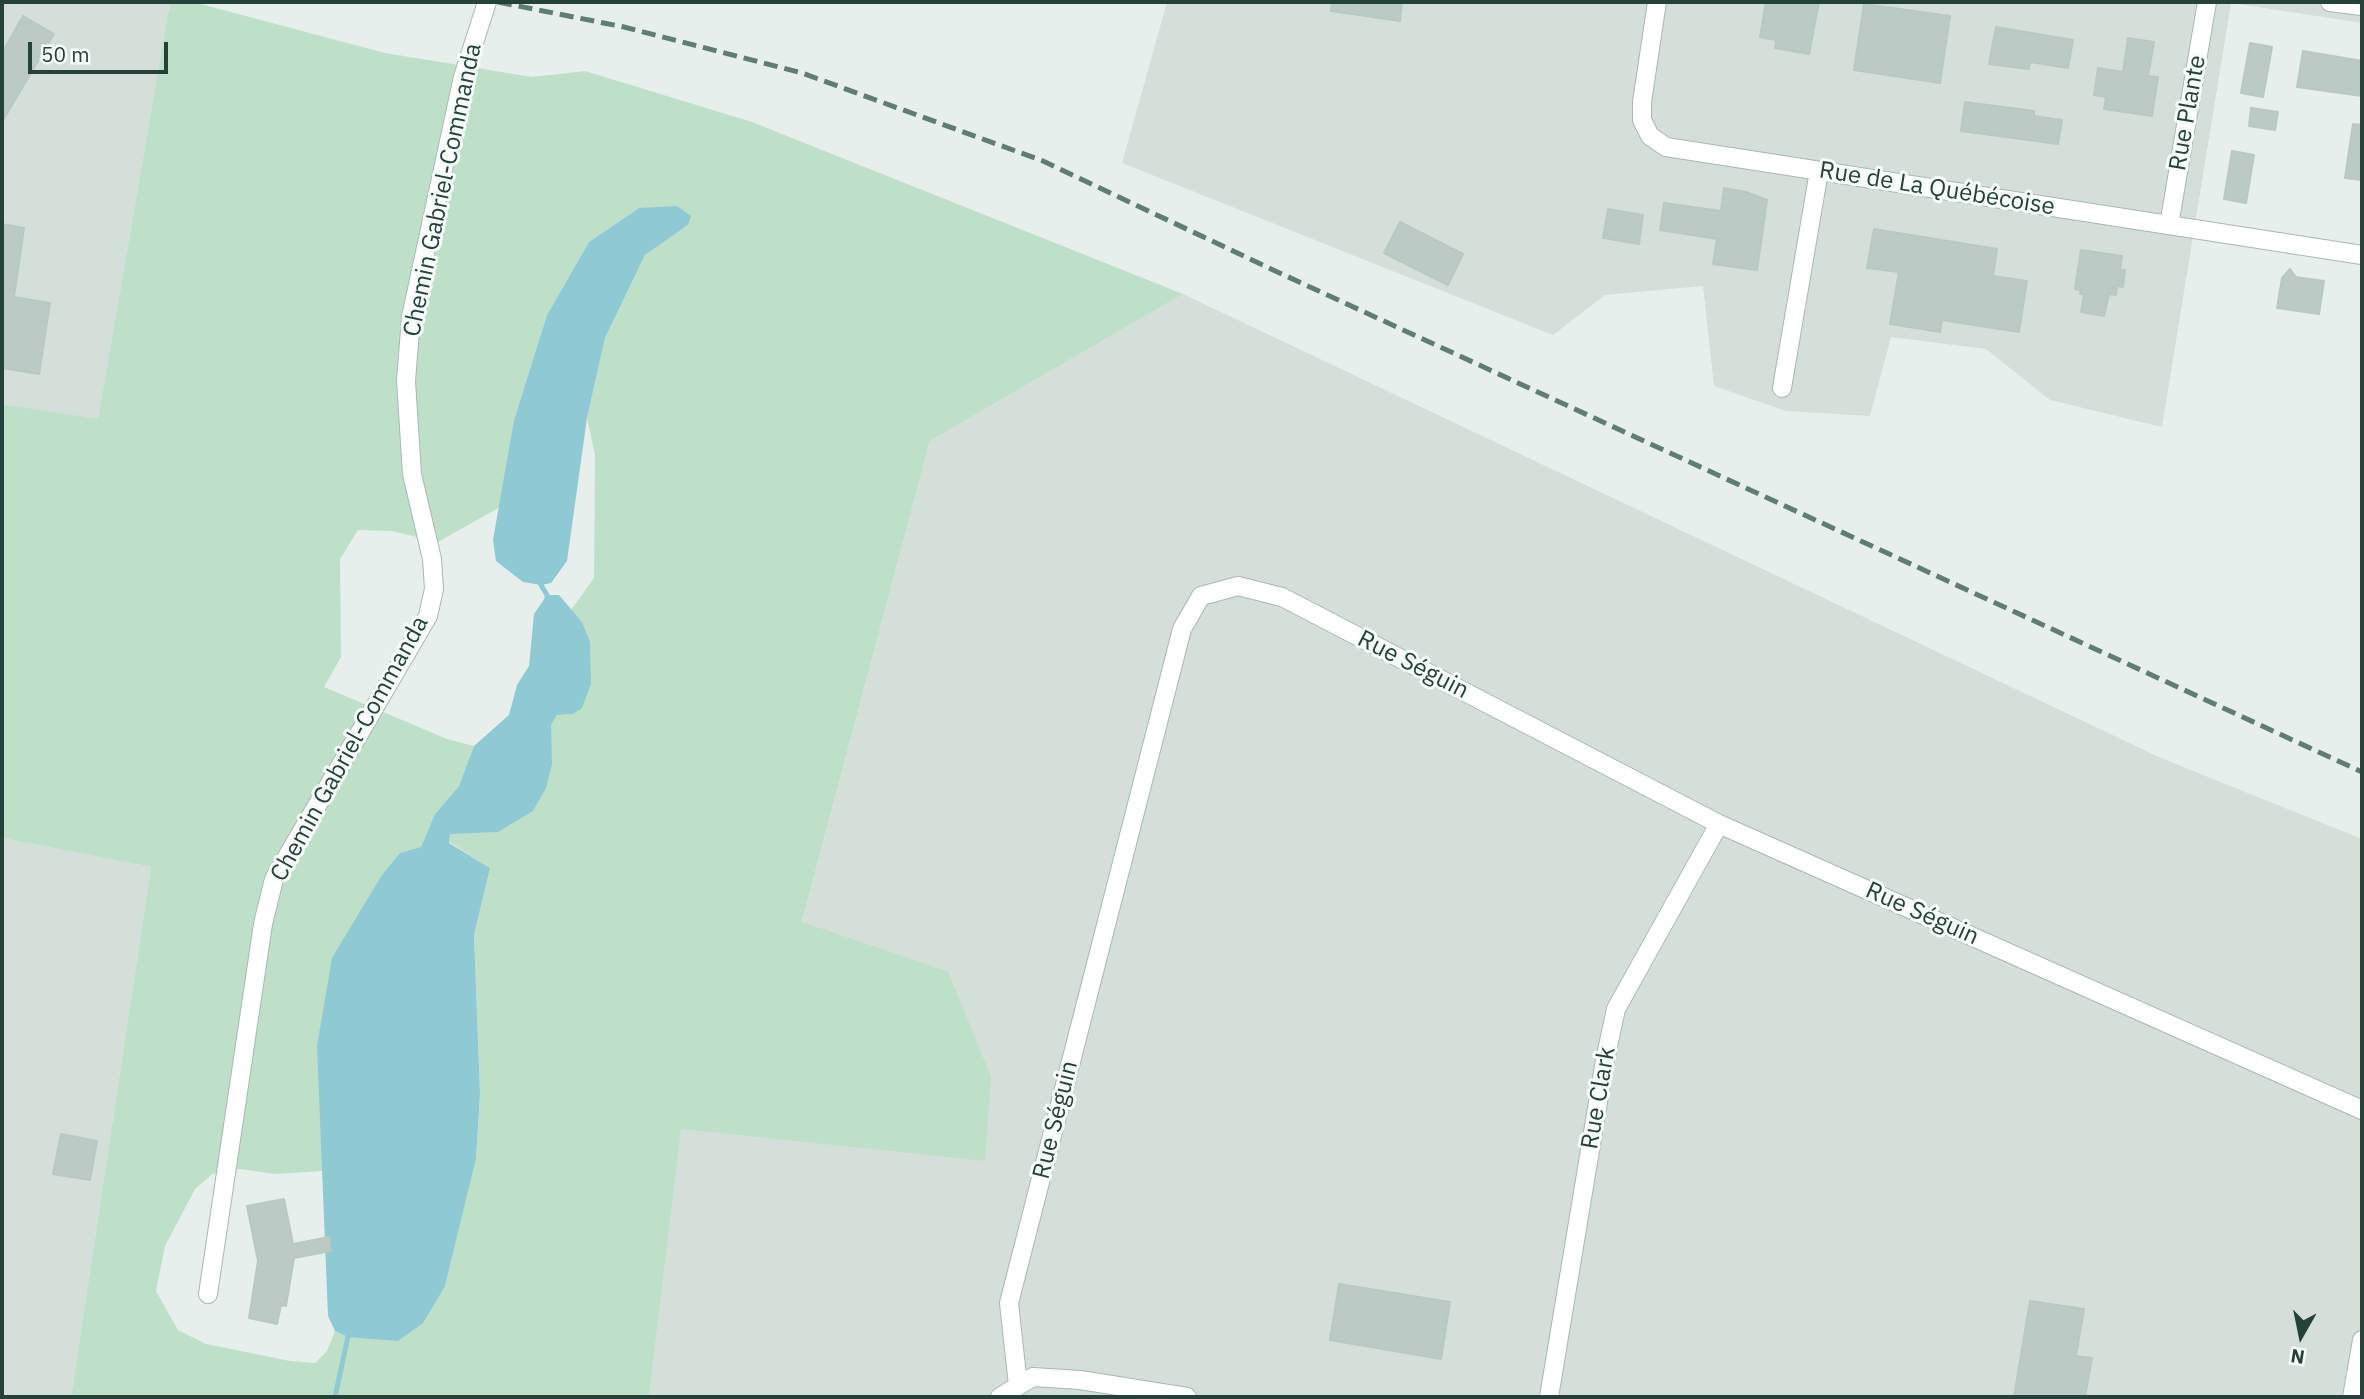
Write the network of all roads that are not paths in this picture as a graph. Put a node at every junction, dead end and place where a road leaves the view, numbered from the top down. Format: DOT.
graph roads {
  1 [pos="487,2"];
  2 [pos="1657,2"];
  3 [pos="2207,2"];
  4 [pos="2330,2"];
  5 [pos="2362,6"];
  6 [pos="1819,171"];
  7 [pos="2169,225"];
  8 [pos="2362,256"];
  9 [pos="1782,388"];
  10 [pos="1719,824"];
  11 [pos="2362,1110"];
  12 [pos="208,1294"];
  13 [pos="2362,1340"];
  14 [pos="1018,1385"];
  15 [pos="1000,1397"];
  16 [pos="1187,1397"];
  17 [pos="1549,1397"];
  18 [pos="2352,1397"];
  1 -- 12 [label="street, Chemin Gabriel-Commanda"];
  2 -- 6 [label="street, Rue de La Québécoise"];
  3 -- 7 [label="street, Rue Plante"];
  4 -- 5 [label="street"];
  6 -- 7 [label="street, Rue de La Québécoise"];
  6 -- 9 [label="street"];
  7 -- 8 [label="street, Rue de La Québécoise"];
  10 -- 11 [label="street, Rue Séguin"];
  10 -- 14 [label="street, Rue Séguin"];
  10 -- 17 [label="street, Rue Clark"];
  13 -- 18 [label="street"];
  14 -- 15 [label="street"];
  14 -- 16 [label="street"];
}
